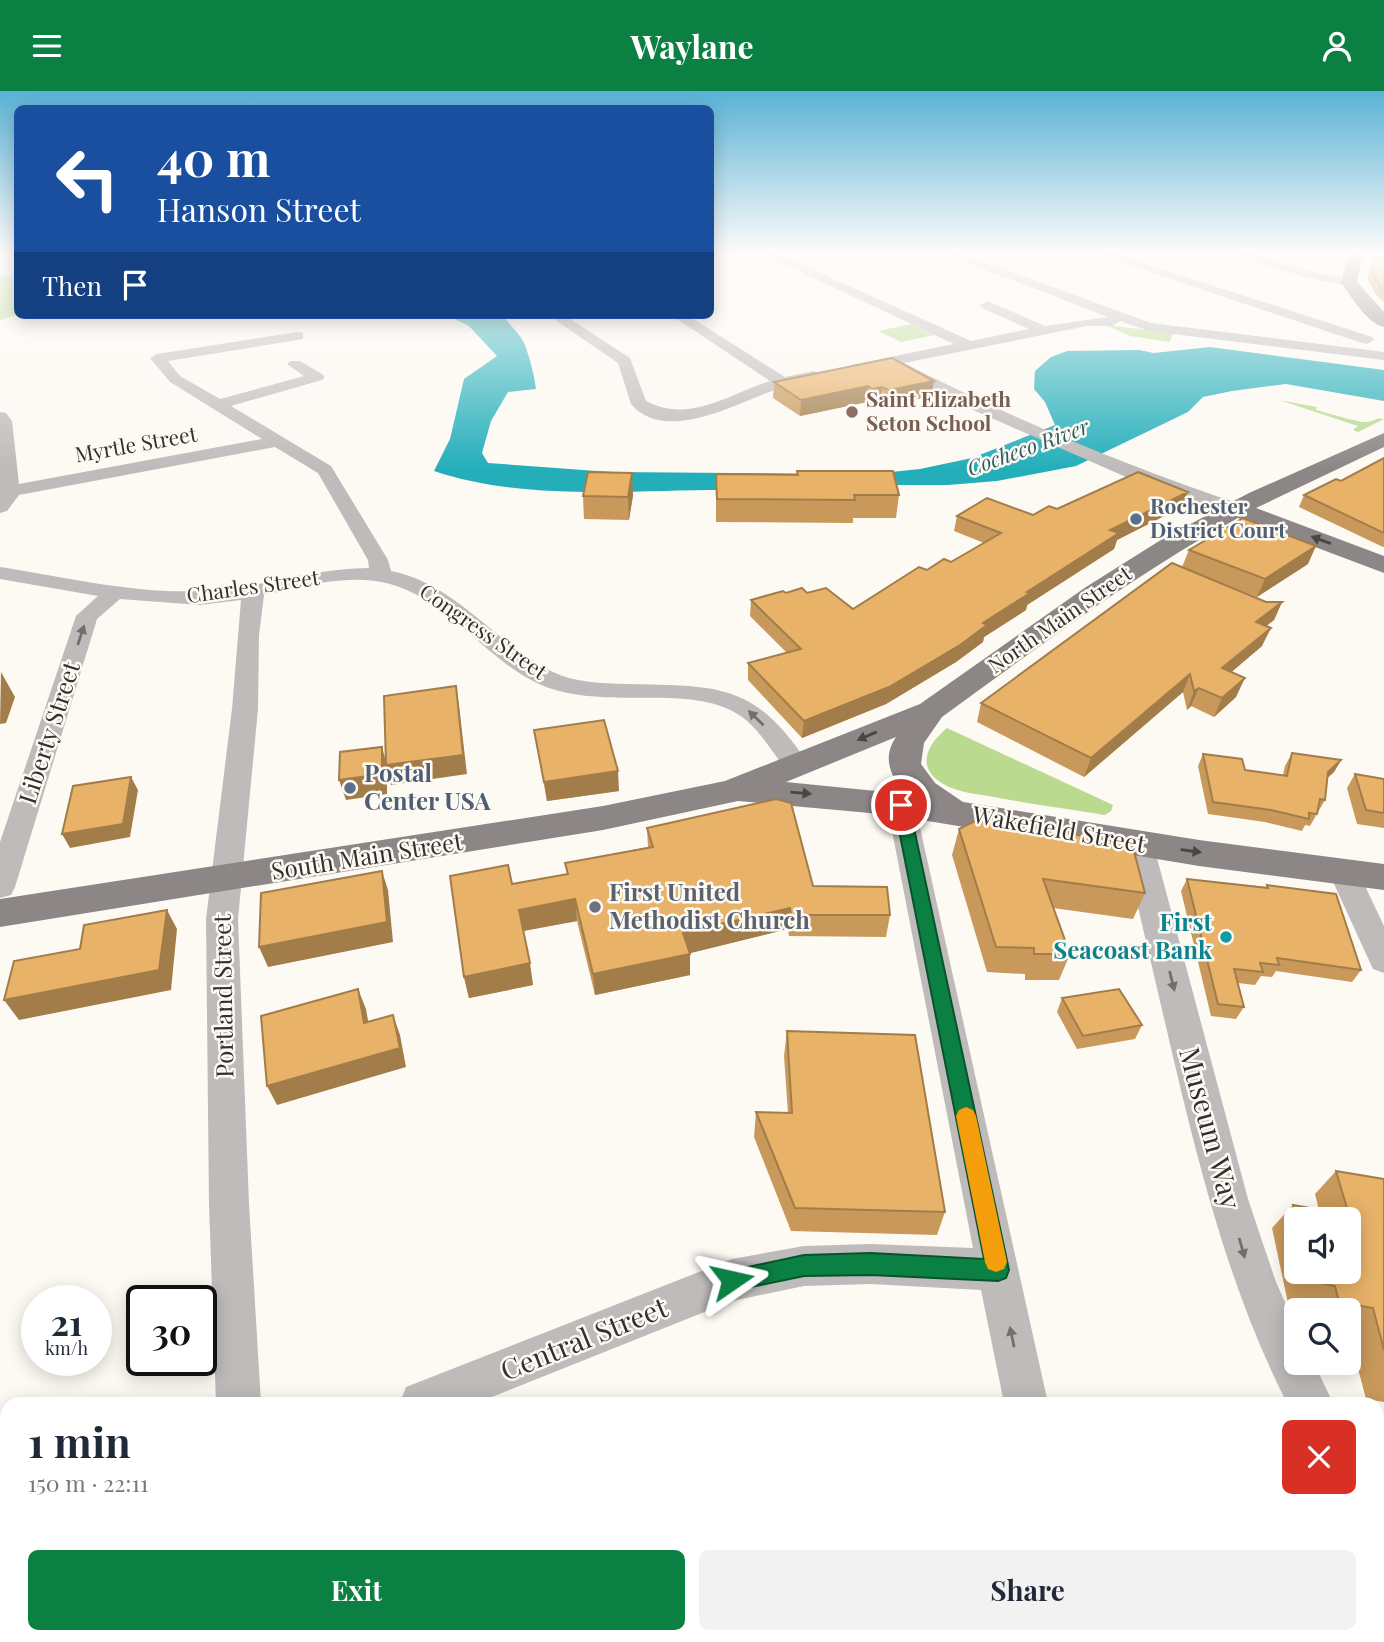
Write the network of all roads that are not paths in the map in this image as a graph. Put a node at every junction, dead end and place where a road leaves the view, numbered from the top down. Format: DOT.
graph roads {
  1 [pos="569,324"];
  2 [pos="693,324"];
  3 [pos="924,324"];
  4 [pos="1029,324"];
  5 [pos="1077,324"];
  6 [pos="1138,324"];
  7 [pos="1318,324"];
  8 [pos="1044,331"];
  9 [pos="298,336"];
  10 [pos="970,345"];
  11 [pos="1384,346"];
  12 [pos="1384,356"];
  13 [pos="890,362"];
  14 [pos="295,364"];
  15 [pos="782,382"];
  16 [pos="218,405"];
  17 [pos="0,417"];
  18 [pos="1384,439"];
  19 [pos="281,441"];
  20 [pos="3,497"];
  21 [pos="1236,509"];
  22 [pos="1384,565"];
  23 [pos="0,573"];
  24 [pos="381,575"];
  25 [pos="117,591"];
  26 [pos="254,591"];
  27 [pos="931,711"];
  28 [pos="796,765"];
  29 [pos="733,791"];
  30 [pos="901,805"];
  31 [pos="955,812"];
  32 [pos="1138,843"];
  33 [pos="1344,873"];
  34 [pos="1384,877"];
  35 [pos="223,880"];
  36 [pos="0,887"];
  37 [pos="0,913"];
  38 [pos="1384,960"];
  39 [pos="998,1270"];
  40 [pos="238,1397"];
  41 [pos="437,1397"];
  42 [pos="1025,1397"];
  43 [pos="1308,1397"];
  1 -- 15 [label="street"];
  2 -- 15 [label="street"];
  3 -- 10 [label="street"];
  4 -- 8 [label="street"];
  5 -- 8 [label="street"];
  6 -- 12 [label="street"];
  7 -- 11 [label="street"];
  8 -- 10 [label="street"];
  9 -- 16 [label="street"];
  10 -- 13 [label="street"];
  13 -- 15 [label="street"];
  13 -- 21 [label="street"];
  14 -- 16 [label="street"];
  16 -- 19 [label="street"];
  17 -- 20 [label="street"];
  18 -- 21 [label="main road, North Main Street"];
  19 -- 20 [label="street, Myrtle Street"];
  19 -- 24 [label="street"];
  22 -- 21 [label="main road, one-way"];
  21 -- 27 [label="main road, North Main Street"];
  23 -- 25 [label="street, Charles Street"];
  24 -- 26 [label="street, Charles Street"];
  28 -- 24 [label="street, Congress Street, one-way"];
  25 -- 26 [label="street, Charles Street"];
  36 -- 25 [label="street, Liberty Street, one-way"];
  26 -- 35 [label="street, Portland Street"];
  27 -- 28 [label="main road, North Main Street, one-way"];
  27 -- 31 [label="main road"];
  28 -- 29 [label="main road, North Main Street"];
  29 -- 30 [label="main road, Wakefield Street, one-way"];
  29 -- 35 [label="main road, South Main Street"];
  30 -- 31 [label="main road, Wakefield Street"];
  30 -- 39 [label="street"];
  31 -- 32 [label="main road, Wakefield Street"];
  32 -- 33 [label="main road, Wakefield Street, one-way"];
  32 -- 43 [label="street, Museum Way, one-way"];
  33 -- 34 [label="main road, Wakefield Street"];
  33 -- 38 [label="street"];
  35 -- 37 [label="main road, South Main Street"];
  35 -- 40 [label="street, Portland Street"];
  39 -- 41 [label="street, Central Street"];
  42 -- 39 [label="street, one-way"];
}
